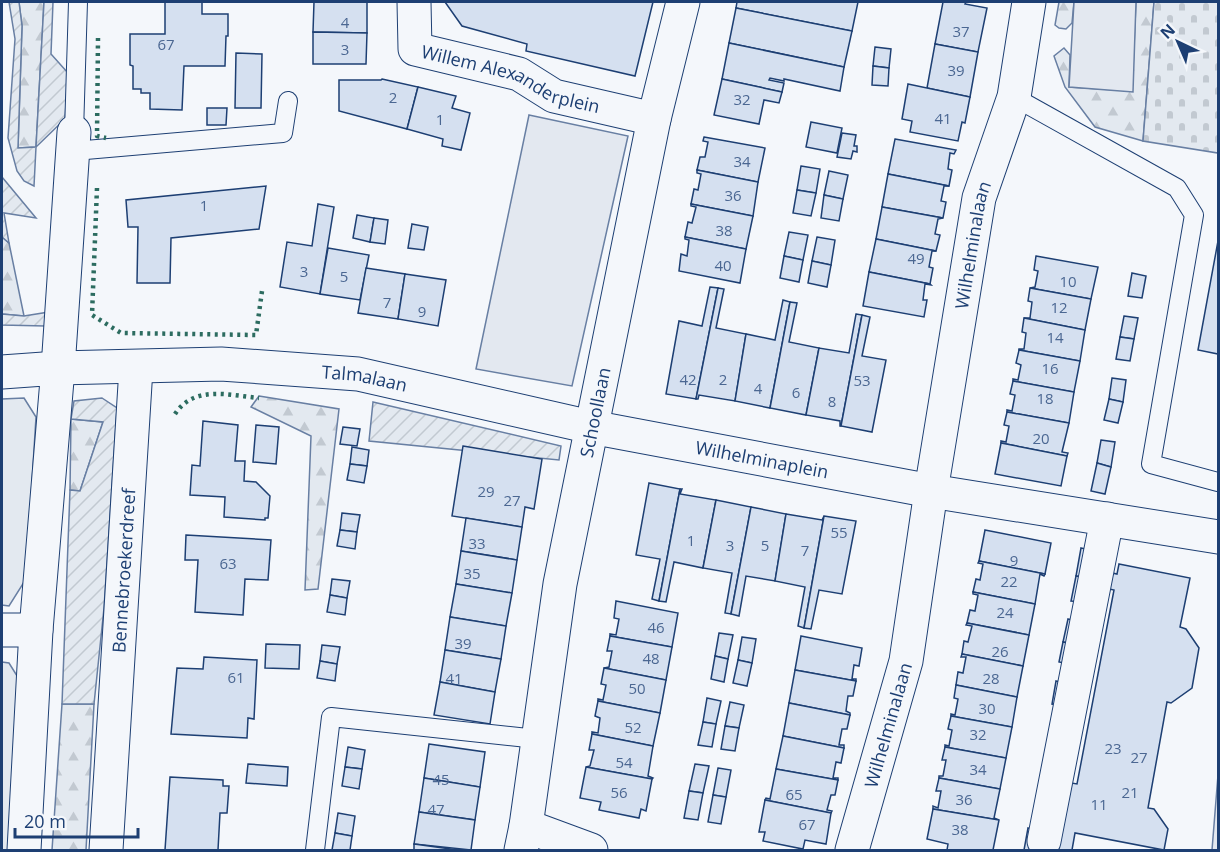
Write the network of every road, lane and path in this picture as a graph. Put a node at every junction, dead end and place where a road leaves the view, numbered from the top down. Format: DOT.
graph roads {
  1 [pos="78,2"];
  2 [pos="414,2"];
  3 [pos="683,2"];
  4 [pos="1029,2"];
  5 [pos="1014,97"];
  6 [pos="288,101"];
  7 [pos="654,119"];
  8 [pos="74,142"];
  9 [pos="58,368"];
  10 [pos="136,368"];
  11 [pos="2,372"];
  12 [pos="591,427"];
  13 [pos="1218,482"];
  14 [pos="931,491"];
  15 [pos="1107,519"];
  16 [pos="1218,537"];
  17 [pos="2,630"];
  18 [pos="36,630"];
  19 [pos="537,739"];
  20 [pos="523,838"];
  21 [pos="1044,841"];
  22 [pos="24,850"];
  23 [pos="106,850"];
  24 [pos="315,850"];
  25 [pos="591,850"];
  26 [pos="852,850"];
  1 -- 8 [label="lane"];
  2 -- 7 [label="street, Willem Alexanderplein"];
  3 -- 7 [label="street, Schoollaan"];
  4 -- 5 [label="street, Wilhelminalaan"];
  5 -- 13 [label="lane"];
  5 -- 14 [label="street, Wilhelminalaan"];
  6 -- 8 [label="lane"];
  7 -- 12 [label="street, Schoollaan"];
  8 -- 9 [label="street"];
  9 -- 10 [label="street"];
  9 -- 11 [label="street"];
  9 -- 18 [label="street"];
  10 -- 12 [label="street, Talmalaan"];
  10 -- 23 [label="street, Bennebroekerdreef"];
  12 -- 14 [label="street, Wilhelminaplein"];
  12 -- 19 [label="street, Schoollaan"];
  14 -- 15 [label="street"];
  14 -- 26 [label="street, Wilhelminalaan"];
  15 -- 16 [label="street"];
  15 -- 21 [label="street"];
  17 -- 18 [label="street"];
  18 -- 22 [label="street"];
  19 -- 20 [label="street, Schoollaan"];
  19 -- 24 [label="lane"];
  20 -- 25 [label="street, Schoollaan"];
}
